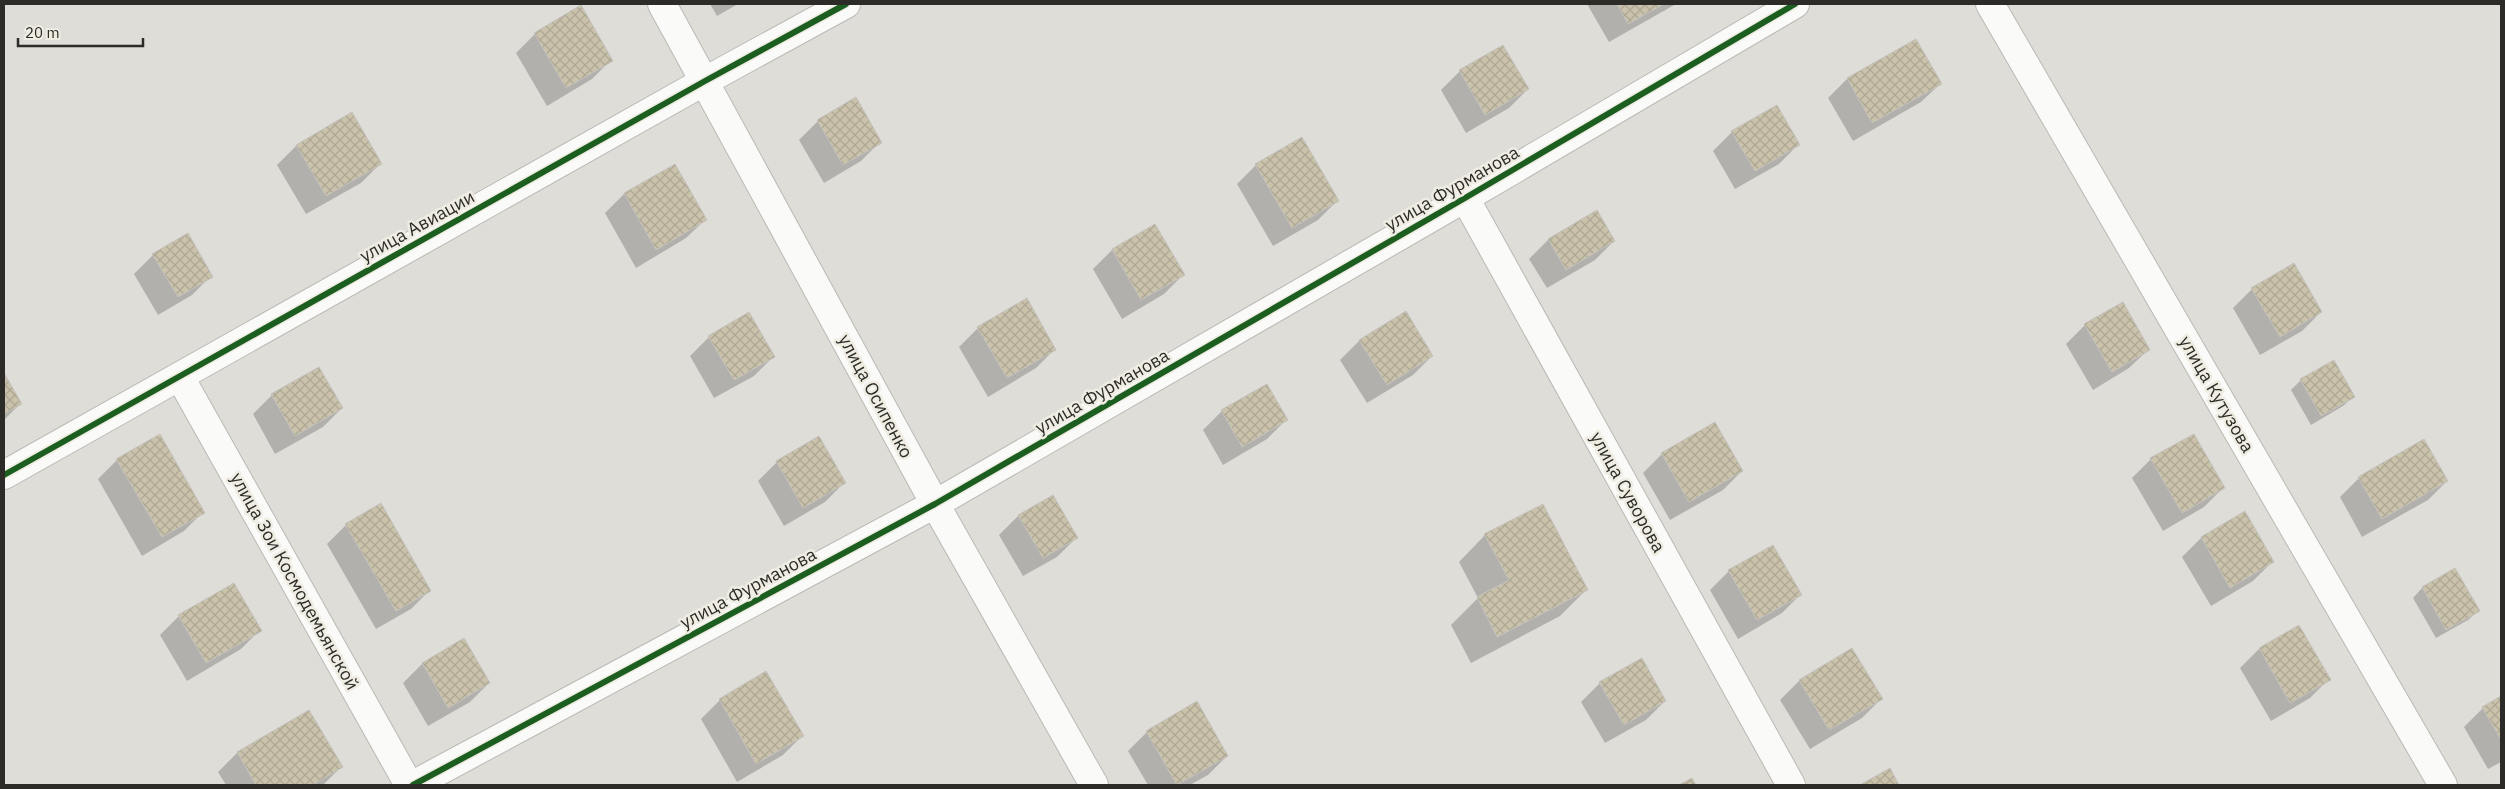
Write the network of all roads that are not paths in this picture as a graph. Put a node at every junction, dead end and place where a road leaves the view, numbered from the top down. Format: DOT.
graph roads {
  1 [pos="662,4"];
  2 [pos="846,4"];
  3 [pos="1795,4"];
  4 [pos="1990,4"];
  5 [pos="705,81"];
  6 [pos="1465,198"];
  7 [pos="180,377"];
  8 [pos="4,475"];
  9 [pos="934,504"];
  10 [pos="411,785"];
  11 [pos="1094,785"];
  12 [pos="1791,785"];
  13 [pos="2443,785"];
  1 -- 5 [label="street, улица Осипенко"];
  2 -- 5 [label="street, улица Авиации"];
  3 -- 6 [label="street, улица Фурманова"];
  4 -- 13 [label="street, улица Кутузова"];
  5 -- 7 [label="street, улица Авиации"];
  5 -- 9 [label="street, улица Осипенко"];
  6 -- 9 [label="street, улица Фурманова"];
  6 -- 12 [label="street, улица Суворова"];
  7 -- 8 [label="street, улица Авиации"];
  7 -- 10 [label="street, улица Зои Космодемьянской"];
  9 -- 10 [label="street, улица Фурманова"];
  9 -- 11 [label="street, улица Осипенко"];
}
